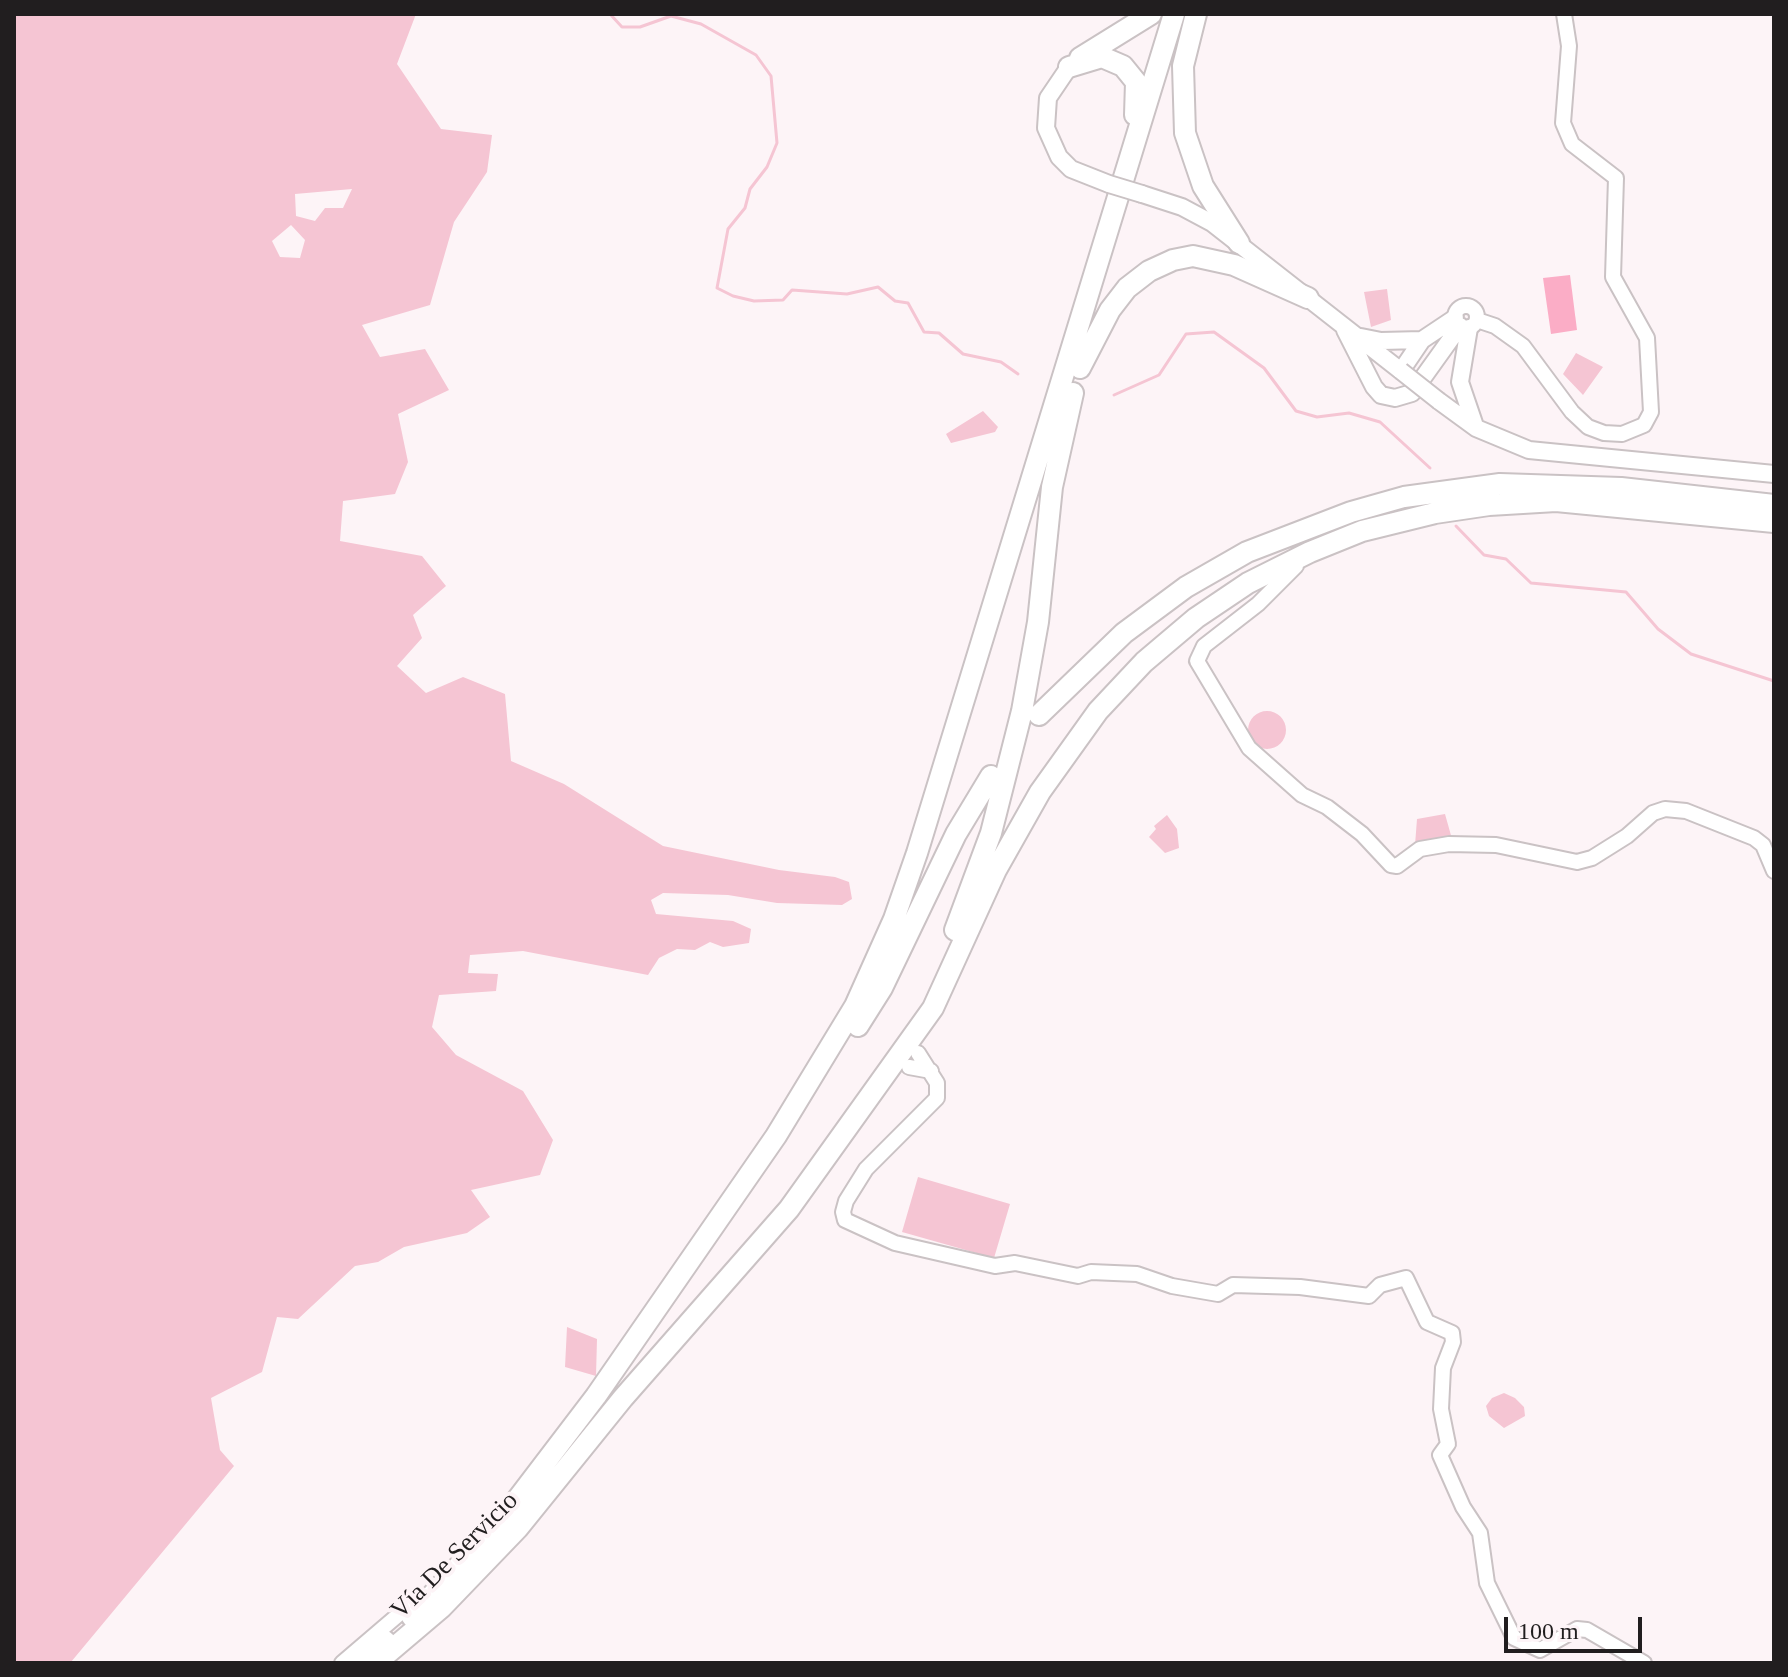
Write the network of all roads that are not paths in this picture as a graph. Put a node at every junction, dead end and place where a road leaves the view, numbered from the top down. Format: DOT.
graph roads {
  1 [pos="1151,14"];
  2 [pos="1174,14"];
  3 [pos="1188,14"];
  4 [pos="1196,14"];
  5 [pos="1564,14"];
  6 [pos="1069,67"];
  7 [pos="1239,243"];
  8 [pos="1308,298"];
  9 [pos="1465,323"];
  10 [pos="1343,325"];
  11 [pos="1359,337"];
  12 [pos="1422,340"];
  13 [pos="1076,362"];
  14 [pos="1401,371"];
  15 [pos="1476,428"];
  16 [pos="1774,474"];
  17 [pos="1489,505"];
  18 [pos="1774,505"];
  19 [pos="1774,522"];
  20 [pos="1257,596"];
  21 [pos="1039,715"];
  22 [pos="991,776"];
  23 [pos="1774,871"];
  24 [pos="918,1053"];
  25 [pos="909,1067"];
  26 [pos="887,1071"];
  27 [pos="931,1071"];
  28 [pos="776,1136"];
  29 [pos="532,1480"];
  30 [pos="342,1663"];
  31 [pos="357,1663"];
  32 [pos="376,1663"];
  33 [pos="1644,1663"];
  1 -- 6 [label="highway"];
  2 -- 13 [label="highway"];
  3 -- 13 [label="highway"];
  4 -- 7 [label="highway"];
  5 -- 9 [label="street"];
  6 -- 7 [label="main road, bridge"];
  6 -- 13 [label="highway"];
  7 -- 8 [label="main road"];
  8 -- 10 [label="main road"];
  8 -- 13 [label="highway"];
  9 -- 10 [label="main road"];
  9 -- 12 [label="main road"];
  9 -- 15 [label="main road"];
  10 -- 11 [label="main road"];
  11 -- 12 [label="main road"];
  11 -- 14 [label="main road"];
  12 -- 14 [label="main road"];
  13 -- 26 [label="highway"];
  13 -- 28 [label="highway"];
  14 -- 15 [label="main road, bridge"];
  15 -- 16 [label="main road"];
  17 -- 19 [label="highway"];
  17 -- 20 [label="highway"];
  17 -- 26 [label="highway"];
  18 -- 21 [label="highway"];
  20 -- 23 [label="street"];
  22 -- 28 [label="highway"];
  24 -- 27 [label="street"];
  25 -- 27 [label="street"];
  26 -- 32 [label="highway"];
  27 -- 33 [label="street"];
  28 -- 29 [label="highway"];
  29 -- 30 [label="street, Vía De Servicio"];
  29 -- 31 [label="highway"];
}
